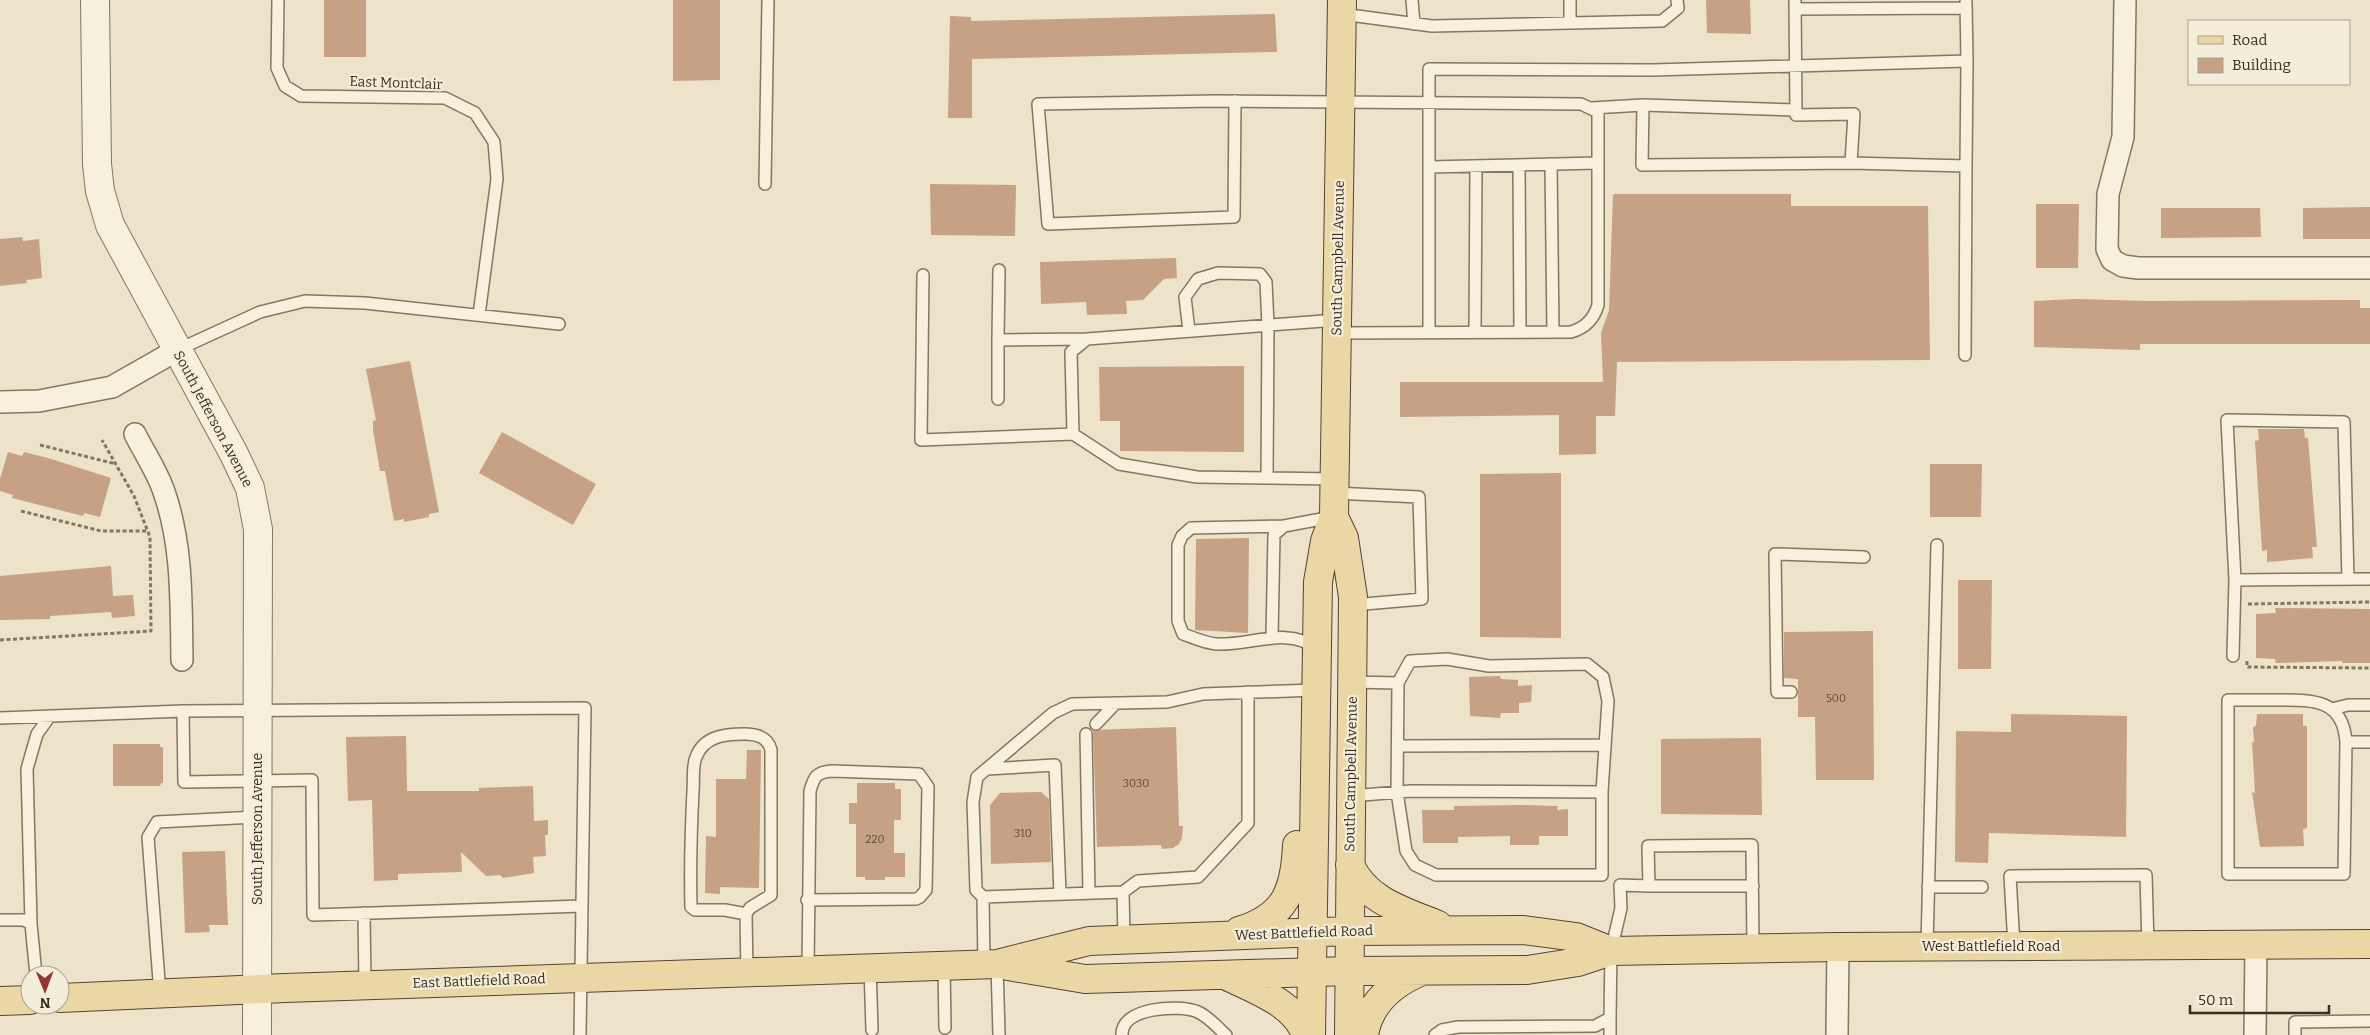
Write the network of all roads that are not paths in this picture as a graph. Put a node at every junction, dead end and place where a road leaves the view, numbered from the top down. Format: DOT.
graph roads {
  1 [pos="95,0"];
  2 [pos="278,0"];
  3 [pos="768,0"];
  4 [pos="1412,0"];
  5 [pos="1570,0"];
  6 [pos="1677,0"];
  7 [pos="2125,0"];
  8 [pos="1796,4"];
  9 [pos="1966,4"];
  10 [pos="1342,7"];
  11 [pos="1570,23"];
  12 [pos="1414,24"];
  13 [pos="1967,61"];
  14 [pos="1797,65"];
  15 [pos="1235,101"];
  16 [pos="1341,103"];
  17 [pos="1430,103"];
  18 [pos="1643,105"];
  19 [pos="1592,108"];
  20 [pos="1796,110"];
  21 [pos="1598,163"];
  22 [pos="1851,163"];
  23 [pos="1551,164"];
  24 [pos="1519,165"];
  25 [pos="1476,166"];
  26 [pos="1966,166"];
  27 [pos="1429,167"];
  28 [pos="765,184"];
  29 [pos="2370,268"];
  30 [pos="999,270"];
  31 [pos="923,276"];
  32 [pos="479,315"];
  33 [pos="559,324"];
  34 [pos="1268,325"];
  35 [pos="1337,326"];
  36 [pos="1189,331"];
  37 [pos="1429,332"];
  38 [pos="1475,332"];
  39 [pos="1520,332"];
  40 [pos="1553,332"];
  41 [pos="1087,339"];
  42 [pos="998,340"];
  43 [pos="177,350"];
  44 [pos="1965,355"];
  45 [pos="998,399"];
  46 [pos="0,402"];
  47 [pos="135,434"];
  48 [pos="1073,434"];
  49 [pos="1267,478"];
  50 [pos="1334,496"];
  51 [pos="1284,526"];
  52 [pos="1937,545"];
  53 [pos="1864,557"];
  54 [pos="2370,578"];
  55 [pos="2348,579"];
  56 [pos="2235,580"];
  57 [pos="1353,605"];
  58 [pos="1272,637"];
  59 [pos="1317,649"];
  60 [pos="2233,656"];
  61 [pos="182,660"];
  62 [pos="1352,682"];
  63 [pos="1398,683"];
  64 [pos="1248,692"];
  65 [pos="1791,692"];
  66 [pos="1316,695"];
  67 [pos="1116,703"];
  68 [pos="2370,705"];
  69 [pos="2332,709"];
  70 [pos="257,710"];
  71 [pos="183,711"];
  72 [pos="50,716"];
  73 [pos="0,718"];
  74 [pos="1096,724"];
  75 [pos="1086,734"];
  76 [pos="2346,742"];
  77 [pos="2370,742"];
  78 [pos="1398,746"];
  79 [pos="1605,746"];
  80 [pos="987,769"];
  81 [pos="257,781"];
  82 [pos="1397,792"];
  83 [pos="1602,792"];
  84 [pos="1351,796"];
  85 [pos="257,818"];
  86 [pos="1350,865"];
  87 [pos="1602,875"];
  88 [pos="1620,885"];
  89 [pos="1649,886"];
  90 [pos="1753,886"];
  91 [pos="1928,887"];
  92 [pos="1982,887"];
  93 [pos="1123,892"];
  94 [pos="1089,893"];
  95 [pos="1060,894"];
  96 [pos="983,896"];
  97 [pos="807,900"];
  98 [pos="582,906"];
  99 [pos="364,913"];
  100 [pos="746,914"];
  101 [pos="0,920"];
  102 [pos="31,924"];
  103 [pos="1451,930"];
  104 [pos="1350,931"];
  105 [pos="1312,932"];
  106 [pos="1225,935"];
  107 [pos="1124,938"];
  108 [pos="2370,944"];
  109 [pos="2148,945"];
  110 [pos="2256,945"];
  111 [pos="1927,946"];
  112 [pos="2014,946"];
  113 [pos="1838,947"];
  114 [pos="1752,948"];
  115 [pos="1611,951"];
  116 [pos="990,964"];
  117 [pos="35,965"];
  118 [pos="944,965"];
  119 [pos="898,966"];
  120 [pos="870,967"];
  121 [pos="808,970"];
  122 [pos="1349,971"];
  123 [pos="1423,971"];
  124 [pos="747,972"];
  125 [pos="1312,972"];
  126 [pos="1224,974"];
  127 [pos="580,978"];
  128 [pos="365,985"];
  129 [pos="256,989"];
  130 [pos="160,994"];
  131 [pos="70,998"];
  132 [pos="20,1000"];
  133 [pos="0,1001"];
  134 [pos="1610,1018"];
  135 [pos="2370,1020"];
  136 [pos="945,1028"];
  137 [pos="872,1030"];
  138 [pos="1568,1031"];
  139 [pos="257,1035"];
  140 [pos="580,1035"];
  141 [pos="999,1035"];
  142 [pos="1122,1035"];
  143 [pos="1226,1035"];
  144 [pos="1306,1035"];
  145 [pos="1311,1035"];
  146 [pos="1349,1035"];
  147 [pos="1364,1035"];
  148 [pos="1435,1035"];
  149 [pos="1610,1035"];
  150 [pos="1837,1035"];
  151 [pos="2255,1035"];
  152 [pos="2295,1035"];
  1 -- 43 [label="street, South Jefferson Avenue"];
  2 -- 32 [label="lane, East Montclair"];
  3 -- 28 [label="lane"];
  4 -- 12 [label="lane"];
  5 -- 11 [label="lane"];
  6 -- 11 [label="lane"];
  7 -- 29 [label="street"];
  8 -- 9 [label="lane"];
  8 -- 14 [label="lane"];
  9 -- 13 [label="lane"];
  10 -- 12 [label="lane"];
  10 -- 16 [label="main road, South Campbell Avenue"];
  11 -- 12 [label="lane"];
  13 -- 14 [label="lane"];
  13 -- 26 [label="lane"];
  14 -- 17 [label="lane"];
  14 -- 20 [label="lane"];
  15 -- 15 [label="lane"];
  15 -- 16 [label="lane"];
  16 -- 17 [label="lane"];
  16 -- 35 [label="main road, South Campbell Avenue"];
  17 -- 19 [label="lane"];
  17 -- 27 [label="lane"];
  18 -- 19 [label="lane"];
  18 -- 20 [label="lane"];
  18 -- 22 [label="lane"];
  19 -- 21 [label="lane"];
  20 -- 22 [label="lane"];
  21 -- 23 [label="lane"];
  21 -- 40 [label="lane"];
  22 -- 26 [label="lane"];
  23 -- 24 [label="lane"];
  23 -- 40 [label="lane"];
  24 -- 25 [label="lane"];
  24 -- 39 [label="lane"];
  25 -- 27 [label="lane"];
  25 -- 38 [label="lane"];
  26 -- 44 [label="lane"];
  27 -- 37 [label="lane"];
  30 -- 42 [label="lane"];
  31 -- 48 [label="lane"];
  32 -- 33 [label="lane"];
  32 -- 43 [label="lane"];
  34 -- 35 [label="lane"];
  34 -- 36 [label="lane"];
  34 -- 36 [label="lane"];
  34 -- 49 [label="lane"];
  35 -- 37 [label="lane"];
  35 -- 50 [label="main road, South Campbell Avenue"];
  36 -- 41 [label="lane"];
  37 -- 38 [label="lane"];
  38 -- 39 [label="lane"];
  39 -- 40 [label="lane"];
  41 -- 42 [label="lane"];
  41 -- 48 [label="lane"];
  42 -- 45 [label="lane"];
  43 -- 46 [label="street"];
  43 -- 70 [label="street, South Jefferson Avenue"];
  47 -- 61 [label="street"];
  48 -- 49 [label="lane"];
  49 -- 50 [label="lane"];
  50 -- 51 [label="lane"];
  50 -- 57 [label="main road, South Campbell Avenue"];
  50 -- 57 [label="lane"];
  50 -- 59 [label="main road, South Campbell Avenue"];
  51 -- 58 [label="lane"];
  51 -- 58 [label="lane"];
  52 -- 91 [label="lane"];
  53 -- 65 [label="lane"];
  54 -- 55 [label="lane"];
  55 -- 56 [label="lane"];
  55 -- 56 [label="lane"];
  56 -- 60 [label="lane"];
  57 -- 62 [label="main road, South Campbell Avenue"];
  58 -- 59 [label="lane"];
  59 -- 66 [label="main road, South Campbell Avenue"];
  62 -- 63 [label="lane"];
  62 -- 84 [label="main road, South Campbell Avenue"];
  63 -- 78 [label="lane"];
  63 -- 79 [label="lane"];
  64 -- 66 [label="lane"];
  64 -- 67 [label="lane"];
  64 -- 93 [label="lane"];
  66 -- 105 [label="main road, South Campbell Avenue"];
  66 -- 106 [label="main road"];
  67 -- 74 [label="lane"];
  67 -- 80 [label="lane"];
  68 -- 69 [label="lane"];
  69 -- 76 [label="lane"];
  69 -- 76 [label="lane"];
  70 -- 71 [label="lane"];
  70 -- 81 [label="street, South Jefferson Avenue"];
  70 -- 98 [label="lane"];
  71 -- 72 [label="lane"];
  71 -- 81 [label="lane"];
  72 -- 73 [label="lane"];
  72 -- 102 [label="lane"];
  75 -- 94 [label="lane"];
  76 -- 77 [label="lane"];
  78 -- 79 [label="lane"];
  78 -- 82 [label="lane"];
  79 -- 83 [label="lane"];
  80 -- 95 [label="lane"];
  80 -- 96 [label="lane"];
  81 -- 85 [label="street, South Jefferson Avenue"];
  81 -- 99 [label="lane"];
  82 -- 83 [label="lane"];
  82 -- 84 [label="lane"];
  82 -- 87 [label="lane"];
  83 -- 87 [label="lane"];
  84 -- 86 [label="main road, South Campbell Avenue"];
  85 -- 129 [label="street, South Jefferson Avenue"];
  85 -- 130 [label="lane"];
  86 -- 103 [label="main road"];
  86 -- 104 [label="main road, South Campbell Avenue"];
  87 -- 88 [label="lane"];
  88 -- 89 [label="lane"];
  88 -- 115 [label="lane"];
  89 -- 90 [label="lane"];
  89 -- 90 [label="lane"];
  90 -- 114 [label="lane"];
  91 -- 92 [label="lane"];
  91 -- 111 [label="lane"];
  93 -- 94 [label="lane"];
  93 -- 107 [label="lane"];
  94 -- 95 [label="lane"];
  95 -- 96 [label="lane"];
  96 -- 116 [label="lane"];
  97 -- 97 [label="lane"];
  97 -- 121 [label="lane"];
  98 -- 99 [label="lane"];
  98 -- 127 [label="lane"];
  99 -- 128 [label="lane"];
  100 -- 100 [label="lane"];
  100 -- 124 [label="lane"];
  101 -- 102 [label="lane"];
  102 -- 117 [label="lane"];
  103 -- 104 [label="main road, West Battlefield Road"];
  103 -- 115 [label="main road, West Battlefield Road"];
  104 -- 105 [label="main road, West Battlefield Road"];
  104 -- 122 [label="main road, South Campbell Avenue"];
  105 -- 106 [label="main road, West Battlefield Road"];
  105 -- 125 [label="main road, South Campbell Avenue"];
  106 -- 107 [label="main road, West Battlefield Road"];
  107 -- 116 [label="main road, West Battlefield Road"];
  108 -- 110 [label="main road, West Battlefield Road"];
  109 -- 110 [label="main road, West Battlefield Road"];
  109 -- 112 [label="main road, West Battlefield Road"];
  109 -- 112 [label="lane"];
  110 -- 151 [label="street"];
  111 -- 112 [label="main road, West Battlefield Road"];
  111 -- 113 [label="main road, West Battlefield Road"];
  113 -- 114 [label="main road, West Battlefield Road"];
  113 -- 150 [label="street"];
  114 -- 115 [label="main road, West Battlefield Road"];
  115 -- 123 [label="main road, West Battlefield Road"];
  115 -- 134 [label="lane"];
  116 -- 118 [label="main road, West Battlefield Road"];
  116 -- 126 [label="main road, West Battlefield Road"];
  116 -- 141 [label="lane"];
  118 -- 119 [label="main road, West Battlefield Road"];
  118 -- 136 [label="lane"];
  119 -- 120 [label="main road, East Battlefield Road"];
  120 -- 121 [label="main road, East Battlefield Road"];
  120 -- 137 [label="lane"];
  121 -- 124 [label="main road, East Battlefield Road"];
  122 -- 123 [label="main road, West Battlefield Road"];
  122 -- 125 [label="main road, West Battlefield Road"];
  122 -- 146 [label="main road, South Campbell Avenue"];
  123 -- 147 [label="main road"];
  124 -- 127 [label="main road, East Battlefield Road"];
  125 -- 126 [label="main road, West Battlefield Road"];
  125 -- 145 [label="main road, South Campbell Avenue"];
  126 -- 144 [label="main road"];
  127 -- 128 [label="main road, East Battlefield Road"];
  127 -- 140 [label="lane"];
  128 -- 129 [label="main road, East Battlefield Road"];
  129 -- 130 [label="main road, East Battlefield Road"];
  129 -- 139 [label="street, South Jefferson Avenue"];
  130 -- 131 [label="main road, East Battlefield Road"];
  132 -- 133 [label="main road"];
  134 -- 138 [label="lane"];
  134 -- 149 [label="lane"];
  135 -- 152 [label="lane"];
  138 -- 148 [label="lane"];
  142 -- 143 [label="lane"];
}
